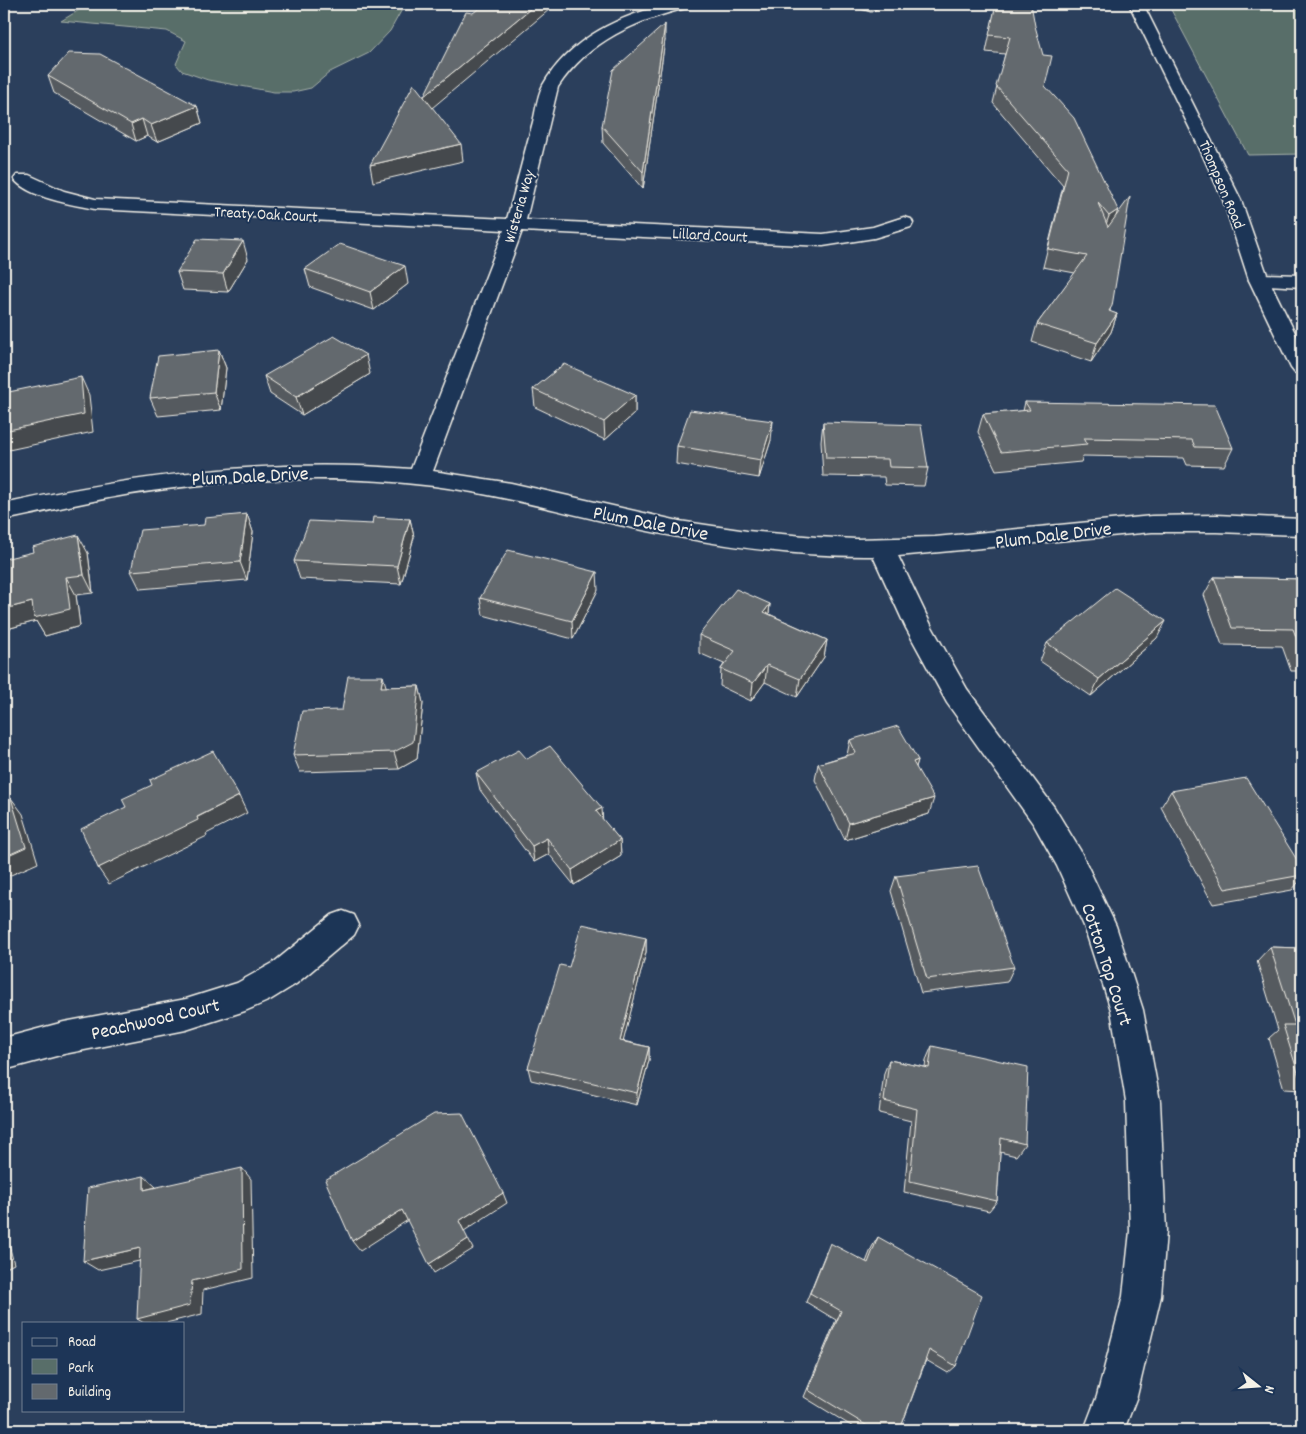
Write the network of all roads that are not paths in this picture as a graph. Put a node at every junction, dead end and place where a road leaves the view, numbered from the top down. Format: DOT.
graph roads {
  1 [pos="1136,4"];
  2 [pos="677,5"];
  3 [pos="23,179"];
  4 [pos="904,223"];
  5 [pos="515,225"];
  6 [pos="1260,280"];
  7 [pos="1302,282"];
  8 [pos="1302,368"];
  9 [pos="419,477"];
  10 [pos="4,512"];
  11 [pos="1302,527"];
  12 [pos="882,548"];
  13 [pos="343,925"];
  14 [pos="4,1054"];
  15 [pos="1104,1430"];
  1 -- 6 [label="street, Thompson Road"];
  2 -- 5 [label="street, Wisteria Way"];
  3 -- 5 [label="street, Treaty Oak Court"];
  4 -- 5 [label="street, Lillard Court"];
  5 -- 9 [label="street, Wisteria Way"];
  6 -- 7 [label="street"];
  6 -- 8 [label="street, Thompson Road"];
  9 -- 10 [label="street, Plum Dale Drive"];
  9 -- 12 [label="street, Plum Dale Drive"];
  11 -- 12 [label="street, Plum Dale Drive"];
  12 -- 15 [label="street, Cotton Top Court"];
  13 -- 14 [label="street, Peachwood Court"];
}
